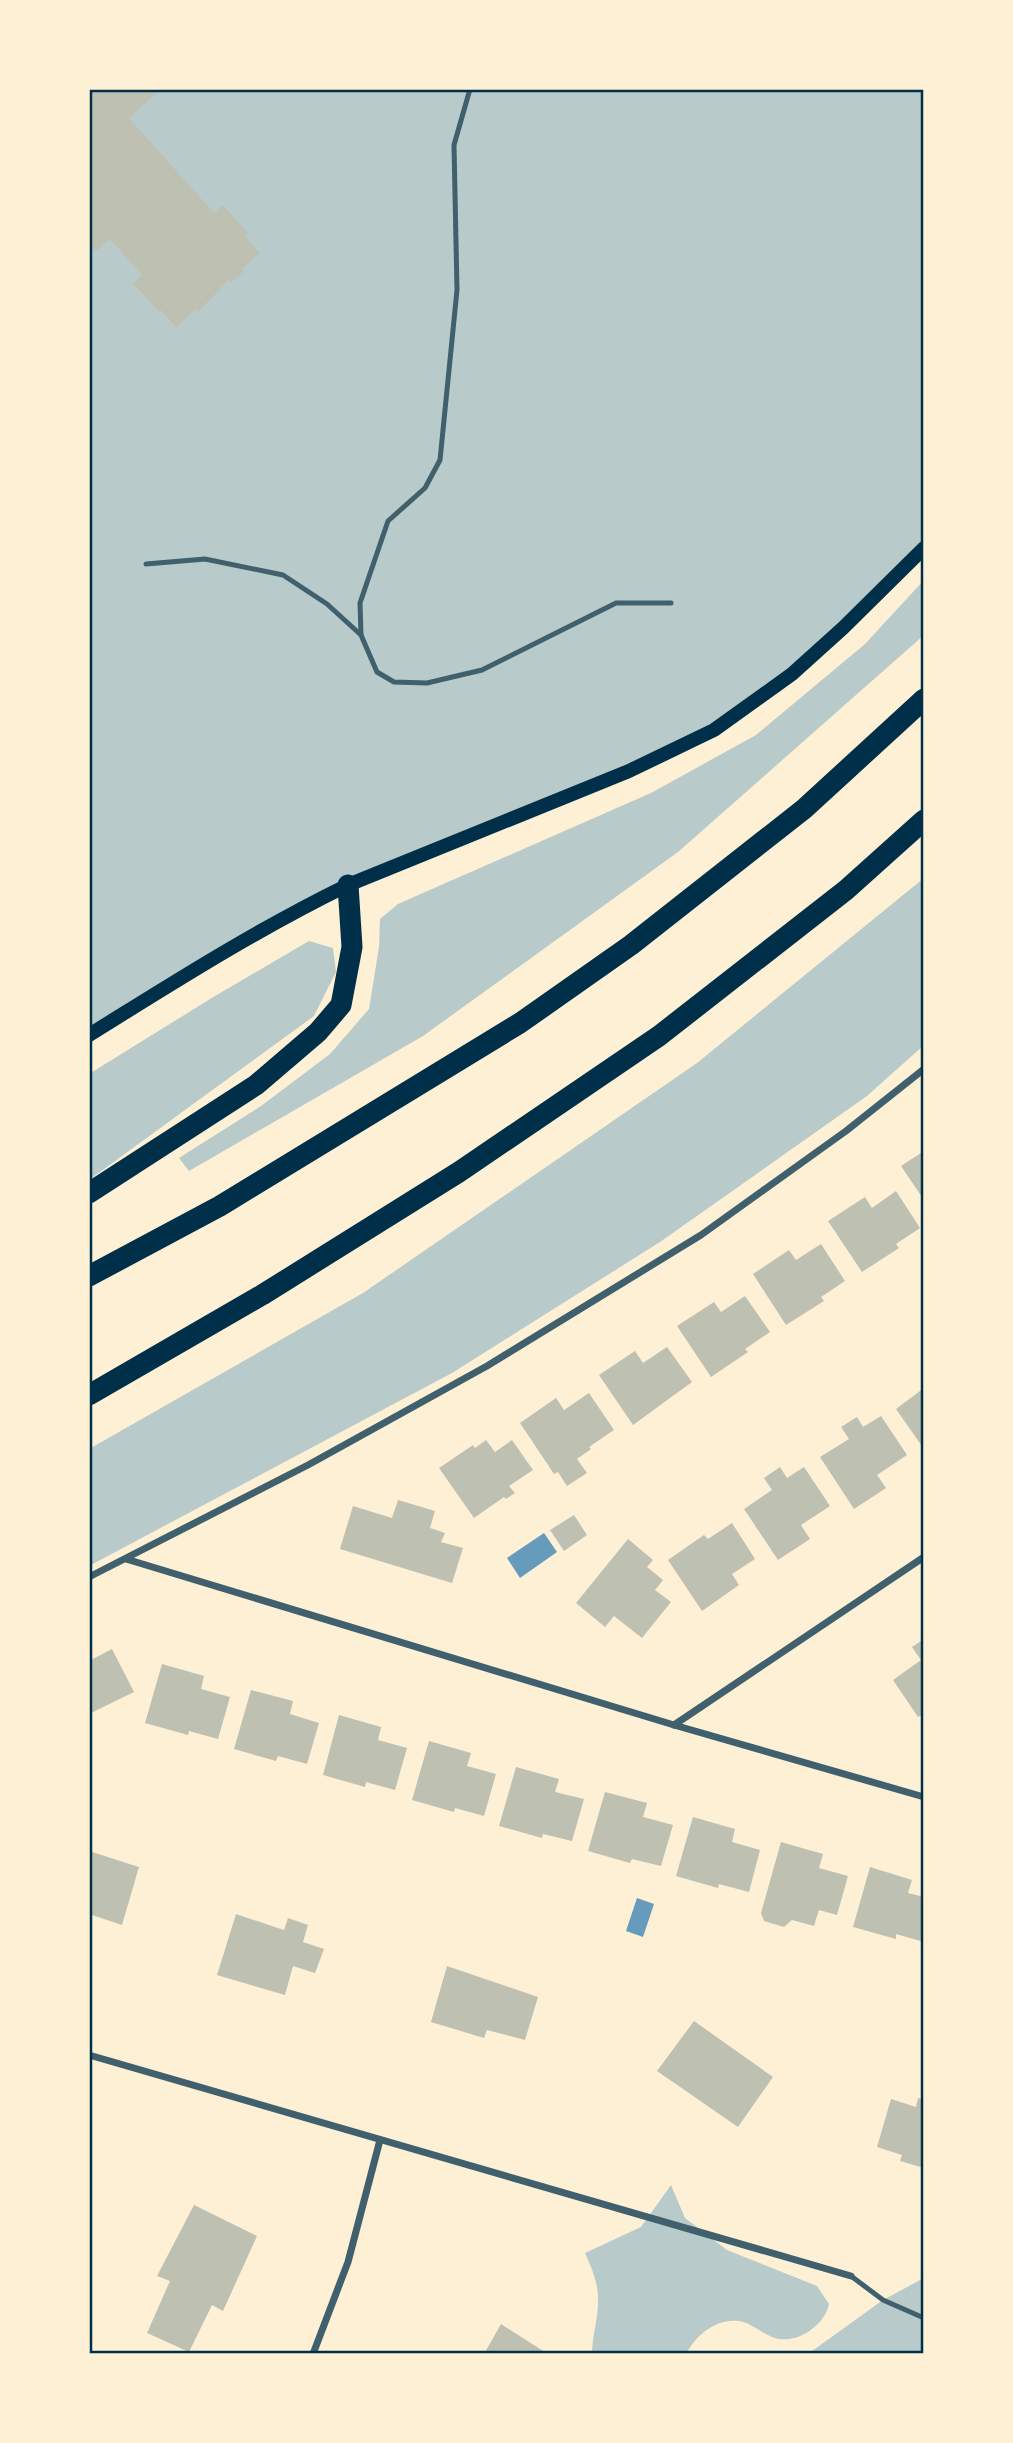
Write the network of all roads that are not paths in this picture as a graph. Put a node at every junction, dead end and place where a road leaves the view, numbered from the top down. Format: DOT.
graph roads {
  1 [pos="470,89"];
  2 [pos="924,548"];
  3 [pos="146,564"];
  4 [pos="671,603"];
  5 [pos="361,635"];
  6 [pos="924,699"];
  7 [pos="924,820"];
  8 [pos="348,885"];
  9 [pos="89,1035"];
  10 [pos="924,1069"];
  11 [pos="89,1193"];
  12 [pos="89,1276"];
  13 [pos="89,1395"];
  14 [pos="924,1557"];
  15 [pos="126,1559"];
  16 [pos="89,1577"];
  17 [pos="674,1725"];
  18 [pos="924,1797"];
  19 [pos="89,2055"];
  20 [pos="380,2140"];
  21 [pos="851,2276"];
  22 [pos="924,2318"];
  23 [pos="313,2354"];
  1 -- 5 [label="lane"];
  2 -- 8 [label="main road"];
  3 -- 5 [label="lane"];
  4 -- 5 [label="lane"];
  6 -- 12 [label="highway"];
  7 -- 13 [label="highway"];
  8 -- 9 [label="main road"];
  8 -- 11 [label="highway"];
  10 -- 15 [label="street"];
  14 -- 17 [label="street"];
  15 -- 16 [label="street"];
  15 -- 17 [label="street"];
  17 -- 18 [label="street"];
  19 -- 20 [label="street"];
  20 -- 21 [label="street"];
  20 -- 23 [label="street"];
  21 -- 22 [label="lane"];
}
